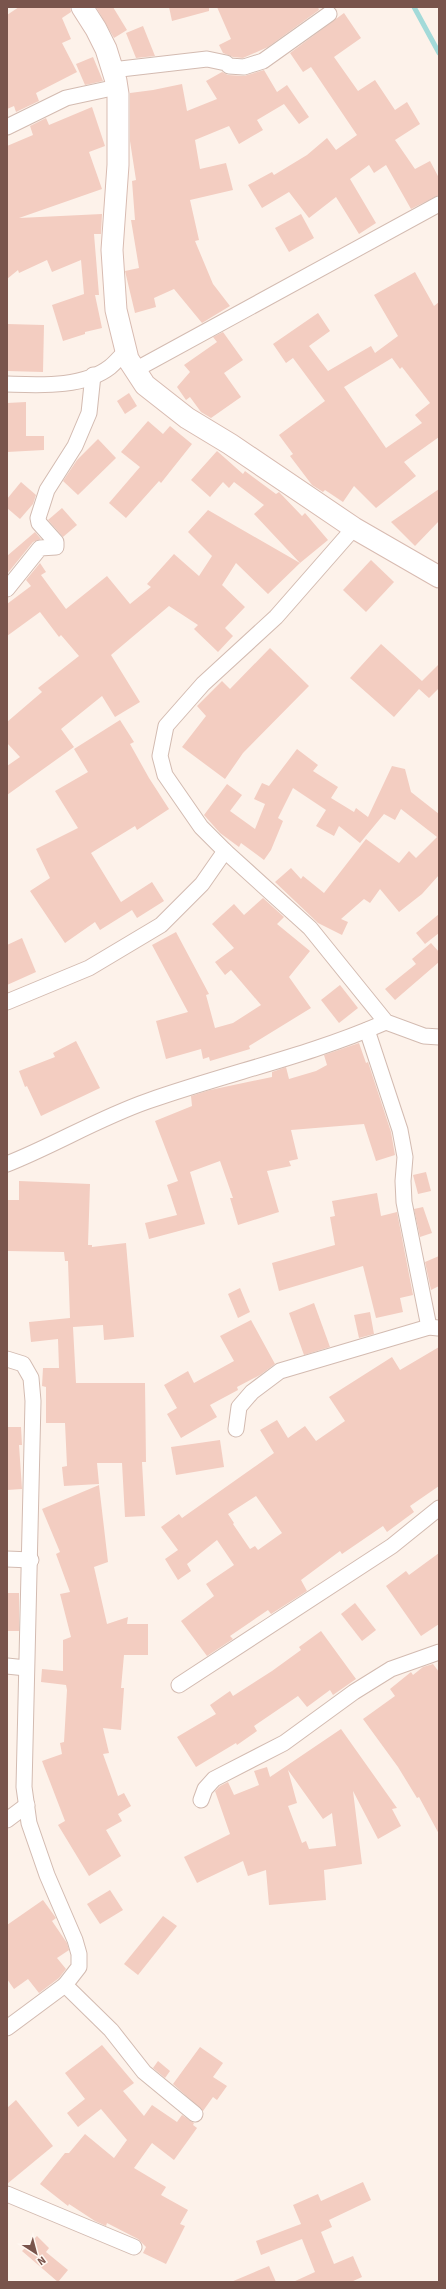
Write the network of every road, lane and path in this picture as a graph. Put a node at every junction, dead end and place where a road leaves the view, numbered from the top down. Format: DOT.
graph roads {
  1 [pos="82,7"];
  2 [pos="329,14"];
  3 [pos="115,78"];
  4 [pos="7,127"];
  5 [pos="439,204"];
  6 [pos="125,352"];
  7 [pos="135,370"];
  8 [pos="93,375"];
  9 [pos="7,384"];
  10 [pos="354,528"];
  11 [pos="439,577"];
  12 [pos="7,589"];
  13 [pos="225,851"];
  14 [pos="7,1002"];
  15 [pos="386,1022"];
  16 [pos="367,1030"];
  17 [pos="439,1037"];
  18 [pos="7,1164"];
  19 [pos="434,1327"];
  20 [pos="7,1359"];
  21 [pos="236,1429"];
  22 [pos="439,1508"];
  23 [pos="7,1559"];
  24 [pos="31,1560"];
  25 [pos="439,1652"];
  26 [pos="7,1666"];
  27 [pos="26,1668"];
  28 [pos="179,1684"];
  29 [pos="201,1800"];
  30 [pos="27,1805"];
  31 [pos="7,1820"];
  32 [pos="65,1985"];
  33 [pos="7,2028"];
  34 [pos="195,2114"];
  35 [pos="7,2194"];
  36 [pos="134,2247"];
  1 -- 3 [label="street"];
  2 -- 3 [label="street"];
  3 -- 4 [label="street"];
  3 -- 6 [label="street"];
  5 -- 7 [label="street"];
  6 -- 7 [label="street"];
  6 -- 8 [label="street"];
  7 -- 10 [label="street"];
  8 -- 9 [label="street"];
  8 -- 12 [label="street"];
  10 -- 11 [label="street"];
  10 -- 13 [label="street"];
  13 -- 14 [label="street"];
  13 -- 15 [label="street"];
  15 -- 16 [label="street"];
  15 -- 17 [label="street"];
  16 -- 18 [label="street"];
  16 -- 19 [label="street"];
  19 -- 21 [label="street"];
  20 -- 24 [label="street"];
  22 -- 28 [label="street"];
  23 -- 24 [label="street"];
  24 -- 27 [label="street"];
  25 -- 29 [label="street"];
  26 -- 27 [label="street"];
  27 -- 30 [label="street"];
  30 -- 31 [label="street"];
  30 -- 32 [label="street"];
  32 -- 33 [label="street"];
  32 -- 34 [label="street"];
  35 -- 36 [label="street"];
}
